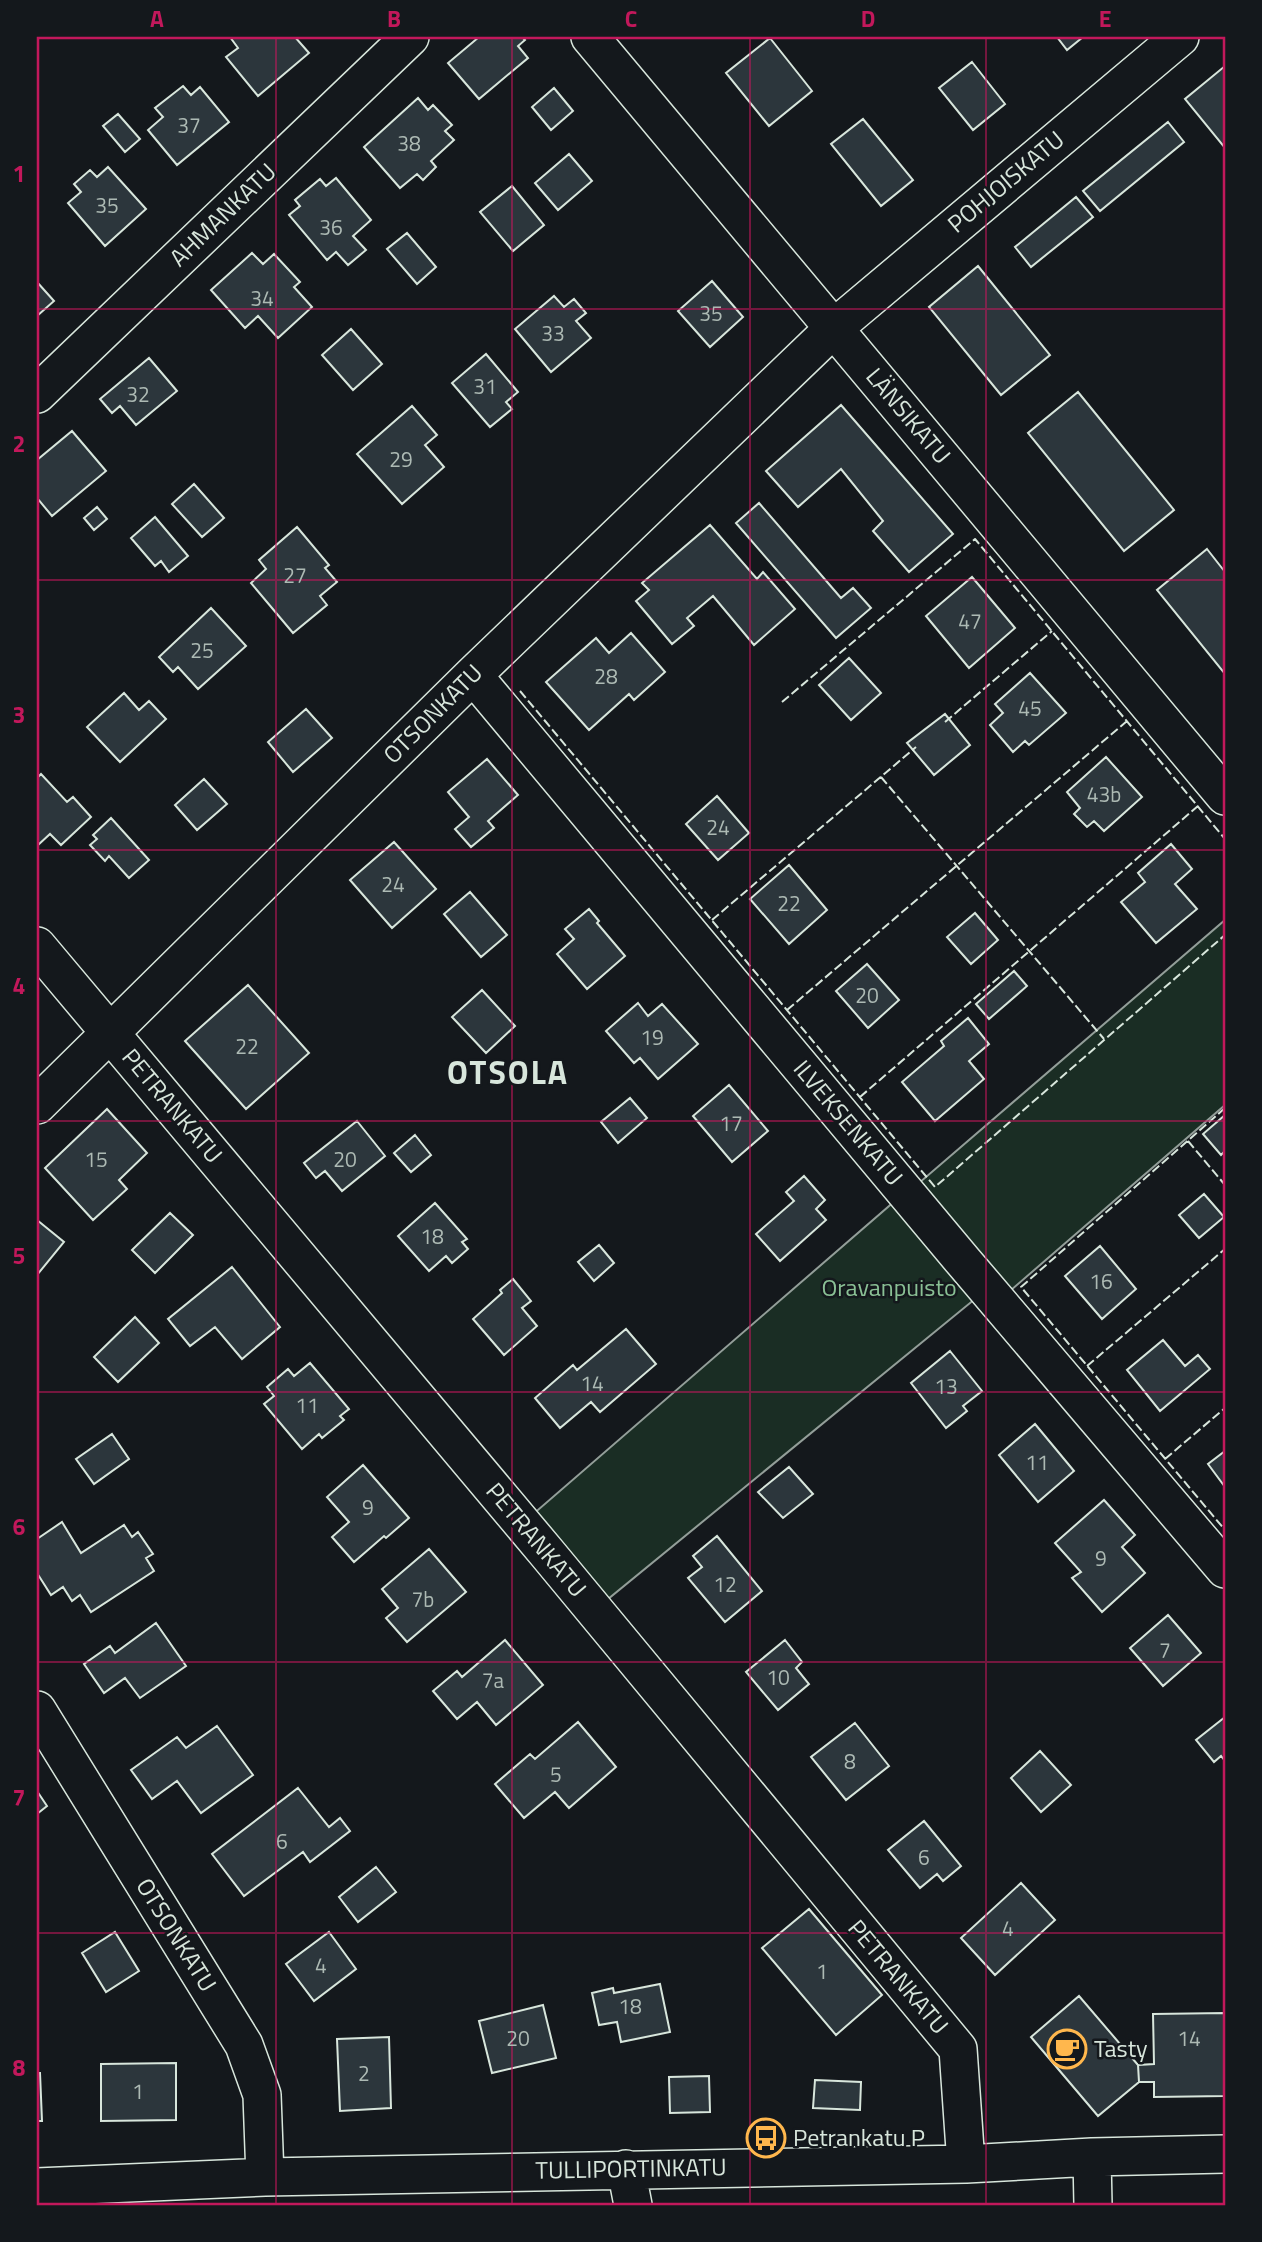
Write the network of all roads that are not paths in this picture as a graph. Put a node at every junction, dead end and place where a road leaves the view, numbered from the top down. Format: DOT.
graph roads {
  1 [pos="410,37"];
  2 [pos="590,37"];
  3 [pos="1180,37"];
  4 [pos="834,328"];
  5 [pos="37,394"];
  6 [pos="473,675"];
  7 [pos="1225,796"];
  8 [pos="37,946"];
  9 [pos="111,1034"];
  10 [pos="37,1105"];
  11 [pos="1225,1569"];
  12 [pos="37,1710"];
  13 [pos="1225,2154"];
  14 [pos="1092,2157"];
  15 [pos="966,2164"];
  16 [pos="626,2169"];
  17 [pos="37,2186"];
  18 [pos="254,2187"];
  19 [pos="633,2205"];
  20 [pos="1093,2205"];
  1 -- 5 [label="street, AHMANKATU"];
  2 -- 4 [label="street, LÄNSIKATU"];
  3 -- 4 [label="street, POHJOISKATU"];
  4 -- 6 [label="street, OTSONKATU"];
  4 -- 7 [label="street, LÄNSIKATU"];
  6 -- 9 [label="street, OTSONKATU"];
  6 -- 11 [label="street, ILVEKSENKATU"];
  8 -- 9 [label="street, PETRANKATU"];
  9 -- 10 [label="street, OTSONKATU"];
  9 -- 15 [label="street, PETRANKATU"];
  12 -- 18 [label="street, OTSONKATU"];
  13 -- 14 [label="street, TULLIPORTINKATU"];
  14 -- 15 [label="street, TULLIPORTINKATU"];
  14 -- 20 [label="street"];
  15 -- 16 [label="street, TULLIPORTINKATU"];
  16 -- 18 [label="street, TULLIPORTINKATU"];
  16 -- 19 [label="street"];
  17 -- 18 [label="street, TULLIPORTINKATU"];
}
